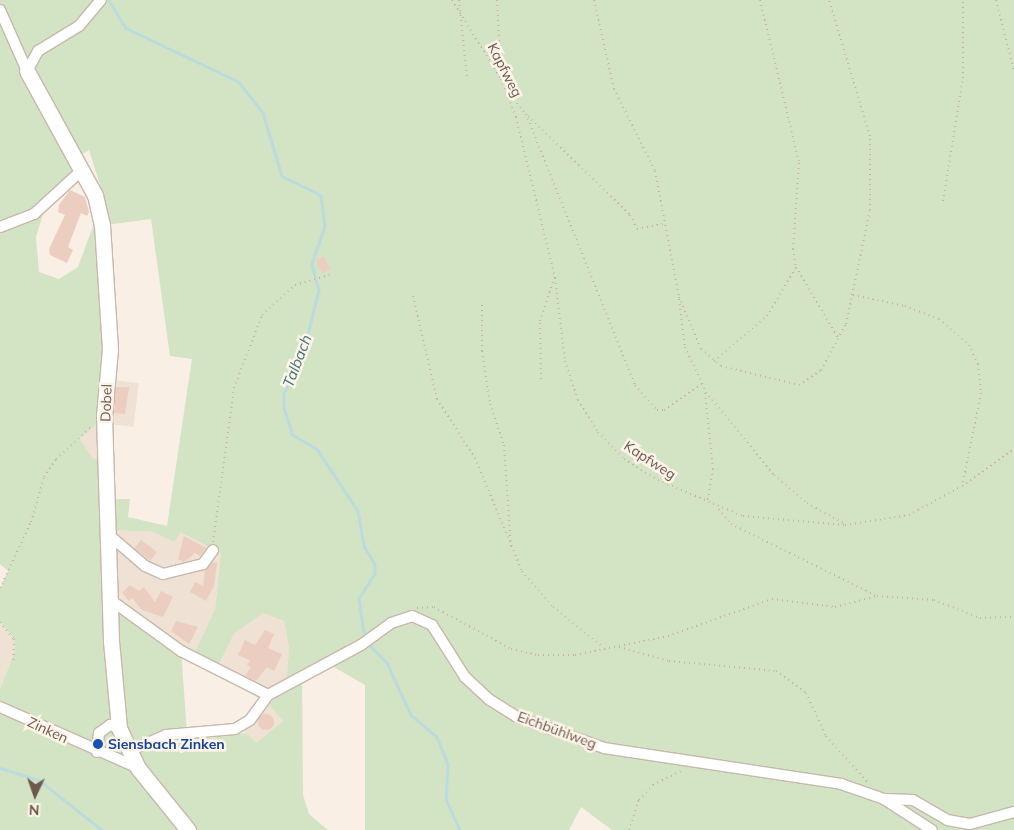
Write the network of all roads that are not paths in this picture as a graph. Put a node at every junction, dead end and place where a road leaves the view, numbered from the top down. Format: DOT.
graph roads {
  1 [pos="101,0"];
  2 [pos="0,10"];
  3 [pos="16,44"];
  4 [pos="38,51"];
  5 [pos="27,71"];
  6 [pos="81,171"];
  7 [pos="0,227"];
  8 [pos="109,535"];
  9 [pos="213,550"];
  10 [pos="112,601"];
  11 [pos="268,696"];
  12 [pos="0,707"];
  13 [pos="119,728"];
  14 [pos="130,750"];
  15 [pos="97,752"];
  16 [pos="138,768"];
  17 [pos="884,799"];
  18 [pos="913,800"];
  19 [pos="1014,812"];
  20 [pos="906,816"];
  21 [pos="188,830"];
  22 [pos="932,830"];
  1 -- 4 [label="street"];
  2 -- 3 [label="street, Dobel"];
  3 -- 4 [label="street"];
  3 -- 5 [label="street, Dobel"];
  4 -- 5 [label="street"];
  5 -- 6 [label="street, Dobel"];
  6 -- 7 [label="street"];
  6 -- 8 [label="street, Dobel"];
  8 -- 9 [label="street"];
  8 -- 10 [label="street, Dobel"];
  10 -- 11 [label="street"];
  10 -- 13 [label="street, Dobel"];
  11 -- 14 [label="street"];
  11 -- 17 [label="street, Eichbühlweg"];
  12 -- 15 [label="street, Zinken"];
  13 -- 14 [label="street, Dobel"];
  13 -- 15 [label="street"];
  14 -- 16 [label="street, Dobel"];
  15 -- 16 [label="street, Zinken"];
  16 -- 21 [label="street, Dobel"];
  17 -- 18 [label="street, Eichbühlweg"];
  17 -- 20 [label="street"];
  18 -- 19 [label="street, Eichbühlweg"];
  18 -- 20 [label="street"];
  20 -- 22 [label="street"];
}
